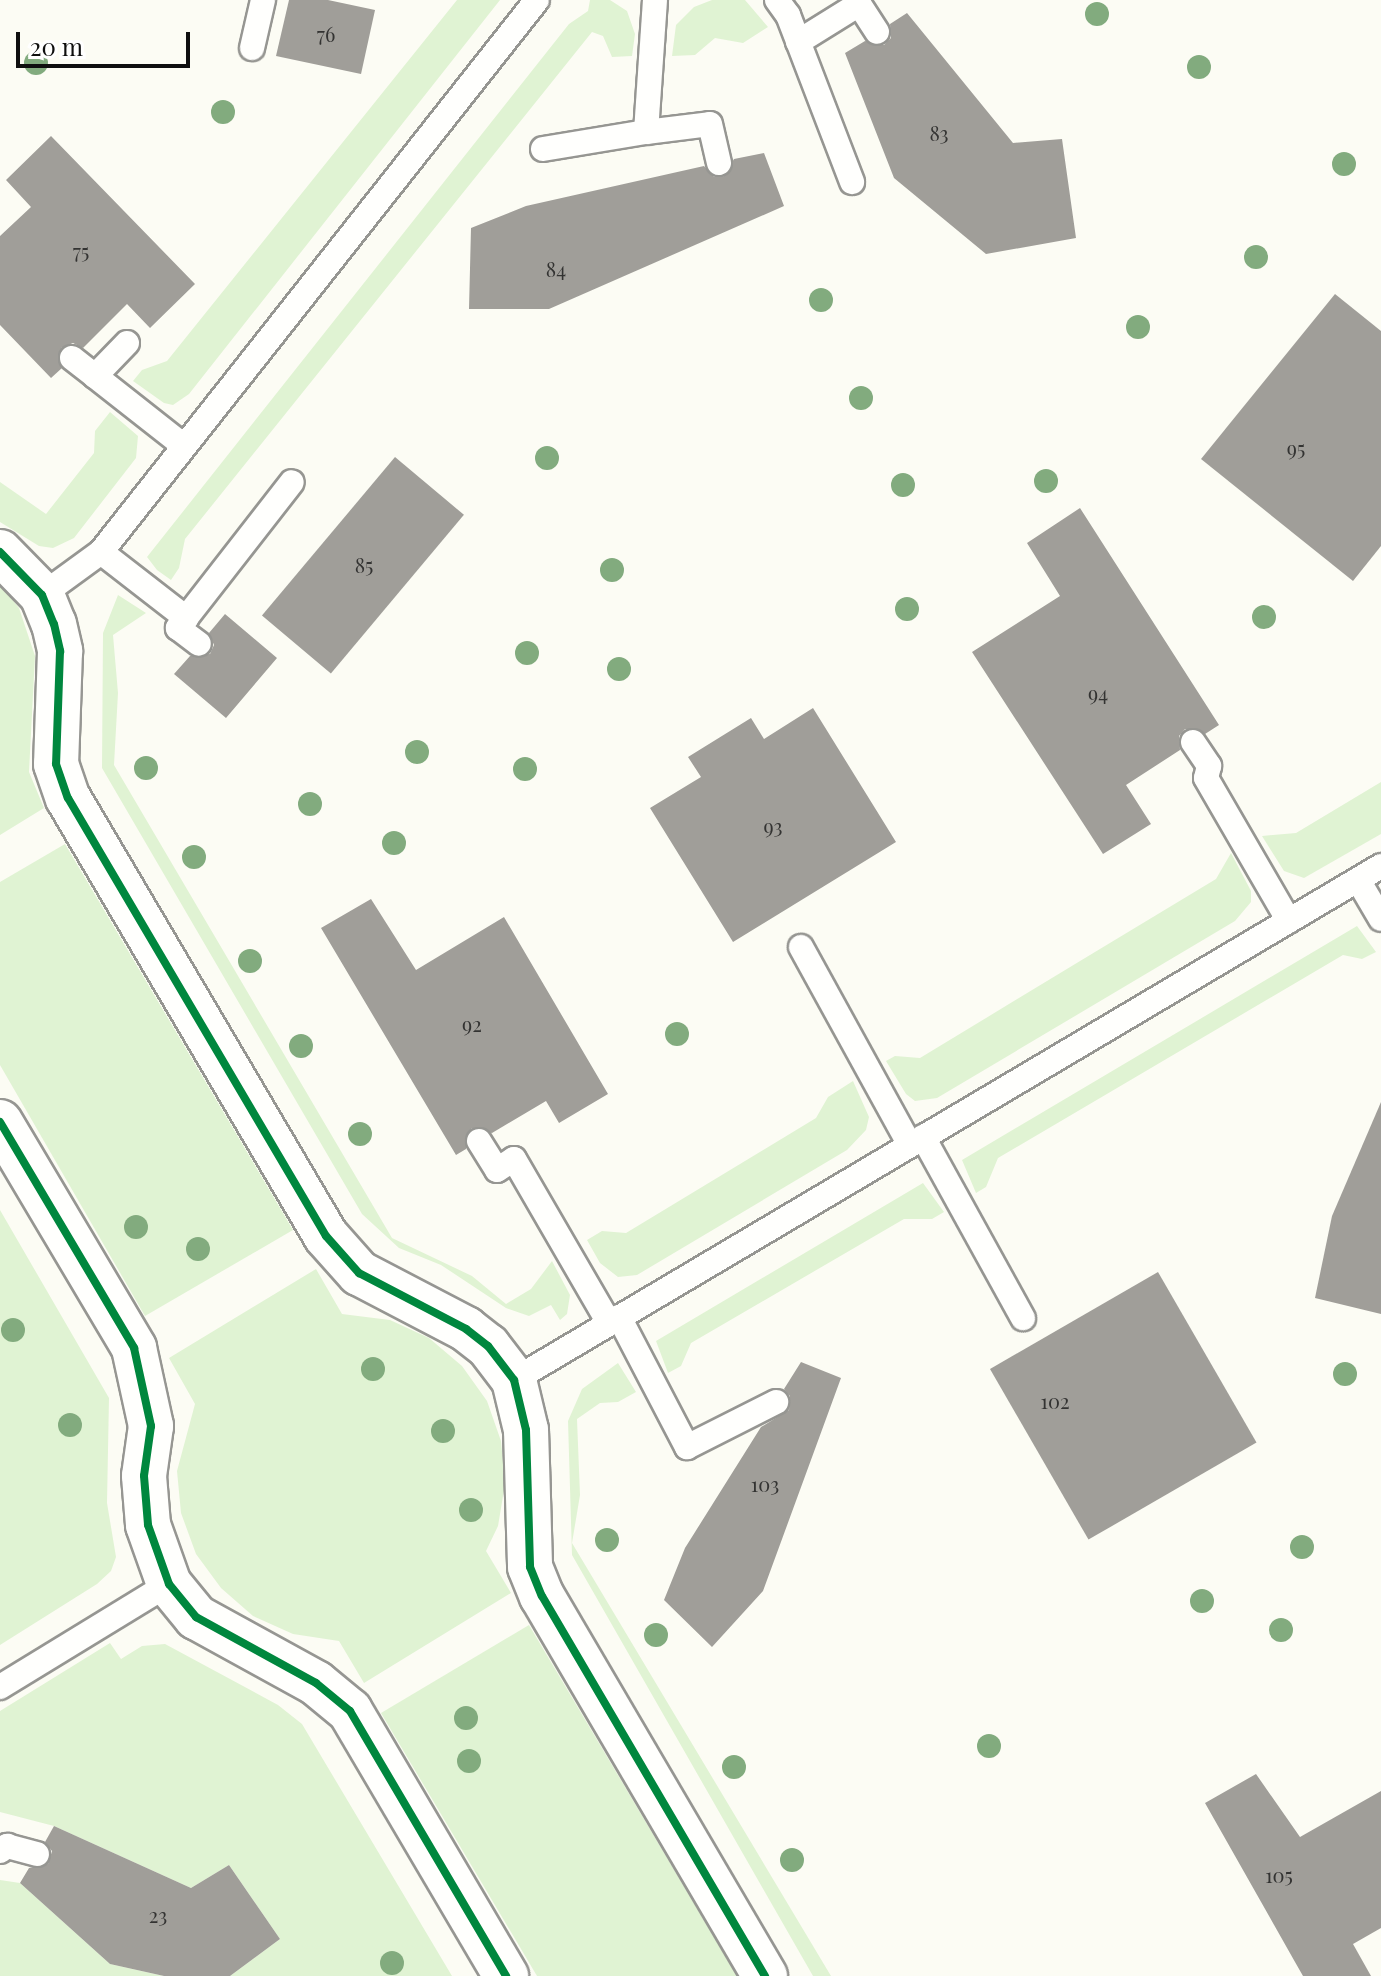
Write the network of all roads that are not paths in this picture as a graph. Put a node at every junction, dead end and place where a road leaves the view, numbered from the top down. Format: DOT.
graph roads {
  1 [pos="263,0"];
  2 [pos="537,0"];
  3 [pos="655,0"];
  4 [pos="777,0"];
  5 [pos="877,32"];
  6 [pos="798,42"];
  7 [pos="252,48"];
  8 [pos="646,132"];
  9 [pos="543,149"];
  10 [pos="719,163"];
  11 [pos="852,182"];
  12 [pos="127,343"];
  13 [pos="72,358"];
  14 [pos="95,376"];
  15 [pos="184,446"];
  16 [pos="292,482"];
  17 [pos="0,552"];
  18 [pos="101,552"];
  19 [pos="42,595"];
  20 [pos="186,618"];
  21 [pos="199,644"];
  22 [pos="1193,742"];
  23 [pos="1381,866"];
  24 [pos="1358,880"];
  25 [pos="1381,919"];
  26 [pos="1289,921"];
  27 [pos="801,947"];
  28 [pos="0,1122"];
  29 [pos="479,1141"];
  30 [pos="916,1141"];
  31 [pos="1023,1318"];
  32 [pos="614,1320"];
  33 [pos="514,1380"];
  34 [pos="776,1402"];
  35 [pos="169,1584"];
  36 [pos="0,1687"];
  37 [pos="0,1851"];
  38 [pos="37,1854"];
  39 [pos="506,1976"];
  40 [pos="765,1976"];
  1 -- 7 [label="lane"];
  2 -- 15 [label="lane"];
  3 -- 8 [label="lane"];
  4 -- 6 [label="lane"];
  5 -- 6 [label="lane"];
  6 -- 11 [label="lane"];
  8 -- 9 [label="lane"];
  8 -- 10 [label="lane"];
  12 -- 14 [label="lane"];
  13 -- 14 [label="lane"];
  14 -- 15 [label="lane"];
  15 -- 18 [label="lane"];
  16 -- 20 [label="lane"];
  17 -- 19 [label="street"];
  18 -- 19 [label="lane"];
  18 -- 20 [label="lane"];
  19 -- 33 [label="street"];
  20 -- 21 [label="lane"];
  22 -- 26 [label="lane"];
  23 -- 24 [label="lane"];
  24 -- 25 [label="lane"];
  24 -- 26 [label="lane"];
  26 -- 30 [label="lane"];
  27 -- 30 [label="lane"];
  28 -- 35 [label="street"];
  29 -- 32 [label="lane"];
  30 -- 31 [label="lane"];
  30 -- 32 [label="lane"];
  32 -- 33 [label="lane"];
  32 -- 34 [label="lane"];
  33 -- 40 [label="street"];
  35 -- 36 [label="lane"];
  35 -- 39 [label="street"];
  37 -- 38 [label="lane"];
}
